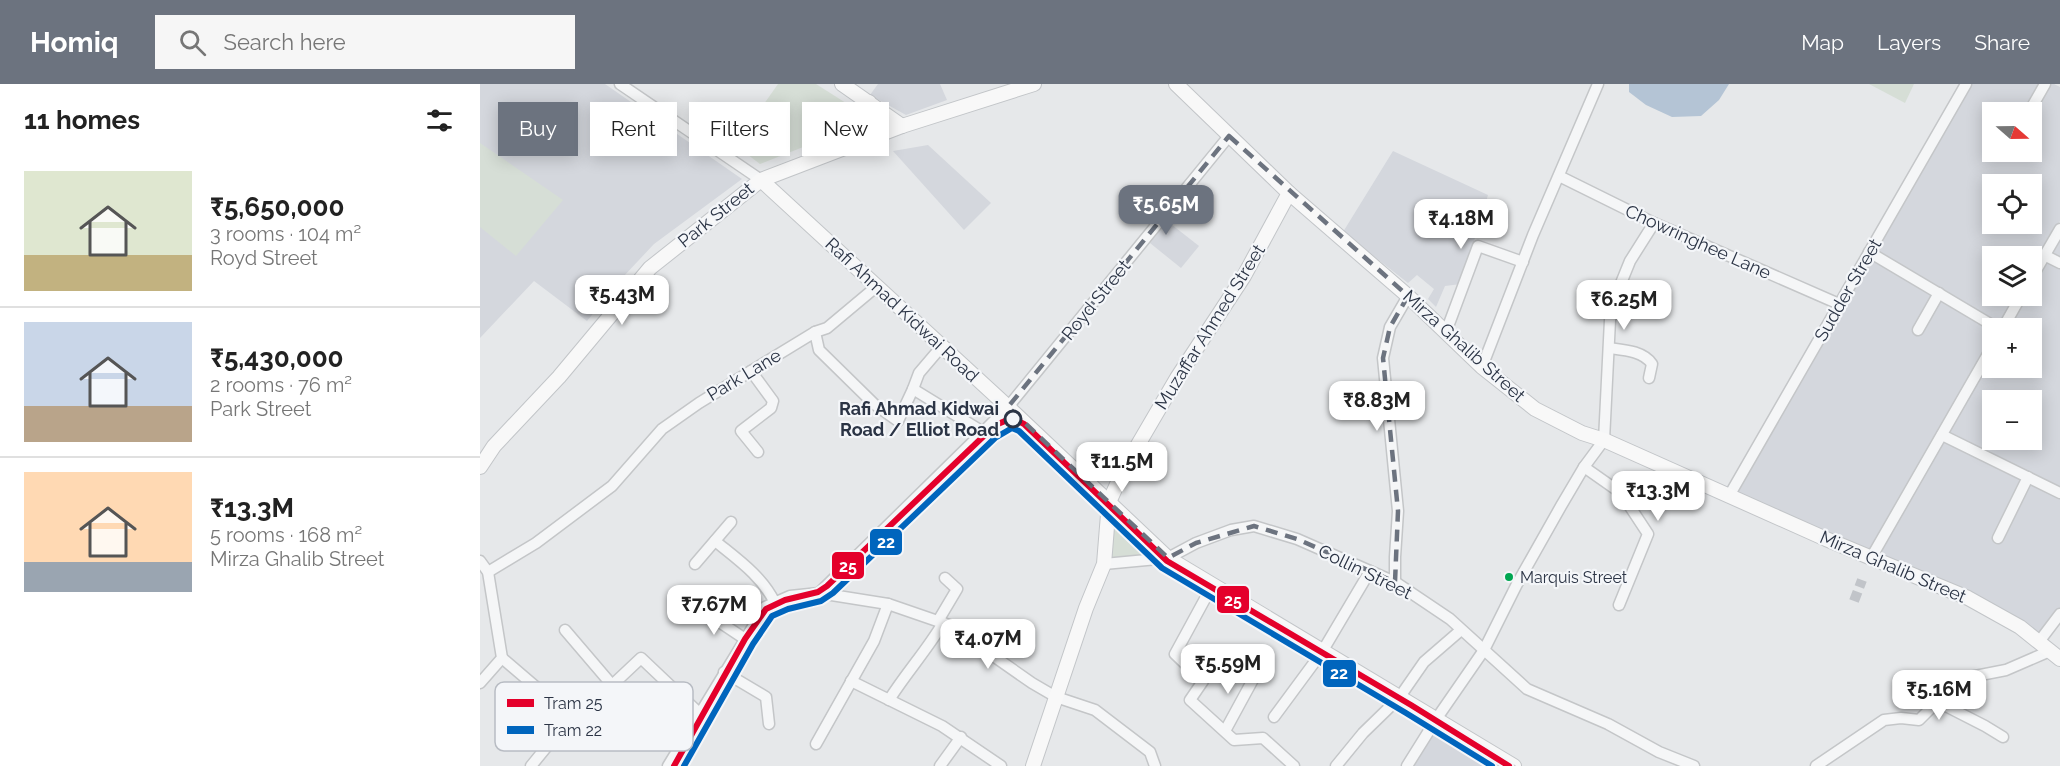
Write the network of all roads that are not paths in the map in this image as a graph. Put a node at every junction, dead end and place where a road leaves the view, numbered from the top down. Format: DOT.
graph roads {
  1 [pos="620,84"];
  2 [pos="842,84"];
  3 [pos="1034,84"];
  4 [pos="1176,84"];
  5 [pos="1598,84"];
  6 [pos="1966,84"];
  7 [pos="2045,84"];
  8 [pos="869,102"];
  9 [pos="2035,102"];
  10 [pos="889,117"];
  11 [pos="902,126"];
  12 [pos="889,131"];
  13 [pos="1230,136"];
  14 [pos="823,156"];
  15 [pos="1559,176"];
  16 [pos="761,180"];
  17 [pos="1289,193"];
  18 [pos="1654,223"];
  19 [pos="2060,229"];
  20 [pos="1869,252"];
  21 [pos="2044,255"];
  22 [pos="2042,259"];
  23 [pos="1523,262"];
  24 [pos="2060,263"];
  25 [pos="876,287"];
  26 [pos="1939,293"];
  27 [pos="1408,296"];
  28 [pos="1839,304"];
  29 [pos="1982,319"];
  30 [pos="1918,330"];
  31 [pos="815,332"];
  32 [pos="1446,332"];
  33 [pos="942,346"];
  34 [pos="1609,348"];
  35 [pos="1982,365"];
  36 [pos="1482,367"];
  37 [pos="751,371"];
  38 [pos="1649,378"];
  39 [pos="913,389"];
  40 [pos="1008,407"];
  41 [pos="983,432"];
  42 [pos="1942,435"];
  43 [pos="1604,440"];
  44 [pos="758,452"];
  45 [pos="480,467"];
  46 [pos="1584,467"];
  47 [pos="2028,477"];
  48 [pos="2060,493"];
  49 [pos="1729,496"];
  50 [pos="1109,502"];
  51 [pos="731,522"];
  52 [pos="1998,538"];
  53 [pos="715,541"];
  54 [pos="1168,558"];
  55 [pos="1871,558"];
  56 [pos="480,561"];
  57 [pos="695,564"];
  58 [pos="1104,564"];
  59 [pos="1370,571"];
  60 [pos="488,572"];
  61 [pos="945,578"];
  62 [pos="1395,582"];
  63 [pos="1212,586"];
  64 [pos="819,593"];
  65 [pos="775,603"];
  66 [pos="888,604"];
  67 [pos="1619,605"];
  68 [pos="700,609"];
  69 [pos="2060,614"];
  70 [pos="940,622"];
  71 [pos="565,630"];
  72 [pos="1461,630"];
  73 [pos="745,639"];
  74 [pos="1484,650"];
  75 [pos="2050,651"];
  76 [pos="1322,652"];
  77 [pos="502,658"];
  78 [pos="724,672"];
  79 [pos="1256,674"];
  80 [pos="851,681"];
  81 [pos="530,682"];
  82 [pos="609,682"];
  83 [pos="615,682"];
  84 [pos="666,682"];
  85 [pos="480,683"];
  86 [pos="1056,697"];
  87 [pos="1399,698"];
  88 [pos="889,700"];
  89 [pos="1938,702"];
  90 [pos="693,707"];
  91 [pos="699,713"];
  92 [pos="1274,717"];
  93 [pos="1437,719"];
  94 [pos="693,723"];
  95 [pos="769,724"];
  96 [pos="1225,731"];
  97 [pos="961,737"];
  98 [pos="2002,737"];
  99 [pos="816,744"];
  100 [pos="543,751"];
  101 [pos="677,751"];
  102 [pos="1825,764"];
  103 [pos="531,766"];
  104 [pos="668,766"];
  105 [pos="940,766"];
  106 [pos="1001,766"];
  107 [pos="1033,766"];
  108 [pos="1155,766"];
  109 [pos="1294,766"];
  110 [pos="1336,766"];
  111 [pos="1407,766"];
  112 [pos="1514,766"];
  113 [pos="1694,766"];
  1 -- 16 [label="street"];
  2 -- 8 [label="main road"];
  3 -- 11 [label="main road, Park Street"];
  4 -- 13 [label="main road, Mirza Ghalib Street"];
  5 -- 15 [label="street"];
  6 -- 20 [label="street, Sudder Street"];
  7 -- 9 [label="street"];
  10 -- 11 [label="main road"];
  11 -- 12 [label="main road, Park Street"];
  13 -- 17 [label="main road, Mirza Ghalib Street"];
  13 -- 40 [label="street, Royd Street"];
  14 -- 16 [label="main road, Park Street"];
  15 -- 18 [label="street, Chowringhee Lane"];
  15 -- 23 [label="street"];
  16 -- 25 [label="main road, Rafi Ahmad Kidwai Road"];
  16 -- 45 [label="main road, Park Street"];
  17 -- 27 [label="main road, Mirza Ghalib Street"];
  17 -- 50 [label="main road, Muzaffar Ahmed Street"];
  18 -- 28 [label="street, Chowringhee Lane"];
  18 -- 34 [label="street"];
  19 -- 21 [label="street"];
  20 -- 26 [label="street"];
  20 -- 28 [label="street, Sudder Street"];
  21 -- 22 [label="street"];
  21 -- 24 [label="street"];
  23 -- 32 [label="street"];
  23 -- 36 [label="street"];
  25 -- 31 [label="street, Park Lane"];
  25 -- 33 [label="main road, Rafi Ahmad Kidwai Road"];
  26 -- 29 [label="street"];
  26 -- 30 [label="street"];
  27 -- 32 [label="main road, Mirza Ghalib Street"];
  27 -- 62 [label="street"];
  28 -- 49 [label="street, Sudder Street"];
  31 -- 37 [label="street, Park Lane"];
  31 -- 39 [label="street"];
  32 -- 36 [label="main road, Mirza Ghalib Street"];
  33 -- 39 [label="street"];
  33 -- 40 [label="main road, Rafi Ahmad Kidwai Road"];
  34 -- 38 [label="street"];
  34 -- 43 [label="street"];
  35 -- 42 [label="street"];
  36 -- 43 [label="main road, Mirza Ghalib Street"];
  37 -- 44 [label="street"];
  37 -- 60 [label="street, Park Lane"];
  39 -- 41 [label="street"];
  40 -- 41 [label="street, Royd Street"];
  40 -- 50 [label="main road, Rafi Ahmad Kidwai Road"];
  41 -- 64 [label="street, Royd Street"];
  42 -- 47 [label="street"];
  42 -- 55 [label="street"];
  43 -- 46 [label="street"];
  43 -- 49 [label="main road, Mirza Ghalib Street"];
  46 -- 67 [label="street"];
  46 -- 74 [label="street"];
  47 -- 48 [label="street"];
  47 -- 52 [label="street"];
  49 -- 55 [label="main road, Mirza Ghalib Street"];
  50 -- 54 [label="main road, Rafi Ahmad Kidwai Road"];
  50 -- 58 [label="main road, Muzaffar Ahmed Street"];
  51 -- 53 [label="street"];
  53 -- 57 [label="street"];
  53 -- 65 [label="street"];
  54 -- 58 [label="street, Collin Street"];
  54 -- 59 [label="street, Collin Street"];
  54 -- 63 [label="main road, Rafi Ahmad Kidwai Road"];
  55 -- 75 [label="main road, Mirza Ghalib Street"];
  56 -- 60 [label="street"];
  58 -- 86 [label="main road, Muzaffar Ahmed Street"];
  59 -- 62 [label="street, Collin Street"];
  59 -- 76 [label="street"];
  60 -- 77 [label="street"];
  61 -- 70 [label="street"];
  62 -- 72 [label="street, Collin Street"];
  63 -- 76 [label="main road, Rafi Ahmad Kidwai Road"];
  63 -- 96 [label="street"];
  64 -- 65 [label="street"];
  64 -- 66 [label="street"];
  65 -- 73 [label="street"];
  66 -- 70 [label="street"];
  66 -- 80 [label="street"];
  68 -- 73 [label="street"];
  69 -- 75 [label="street"];
  70 -- 86 [label="street"];
  70 -- 88 [label="street"];
  71 -- 82 [label="street"];
  72 -- 74 [label="street, Collin Street"];
  72 -- 87 [label="street"];
  73 -- 78 [label="street"];
  74 -- 93 [label="street"];
  74 -- 113 [label="street, Collin Street"];
  75 -- 89 [label="street"];
  76 -- 87 [label="main road, Rafi Ahmad Kidwai Road"];
  76 -- 92 [label="street"];
  77 -- 81 [label="street"];
  77 -- 85 [label="street"];
  78 -- 91 [label="street"];
  78 -- 95 [label="street"];
  79 -- 96 [label="street"];
  80 -- 88 [label="street"];
  80 -- 99 [label="street"];
  83 -- 84 [label="street"];
  86 -- 107 [label="main road, Muzaffar Ahmed Street"];
  86 -- 108 [label="street"];
  87 -- 93 [label="main road, Rafi Ahmad Kidwai Road"];
  87 -- 110 [label="street"];
  88 -- 97 [label="street"];
  89 -- 98 [label="street"];
  89 -- 102 [label="street"];
  90 -- 91 [label="street"];
  91 -- 94 [label="street"];
  93 -- 111 [label="street"];
  93 -- 112 [label="main road, Rafi Ahmad Kidwai Road"];
  96 -- 109 [label="street"];
  97 -- 105 [label="street"];
  97 -- 106 [label="street"];
  100 -- 103 [label="street"];
  101 -- 104 [label="street"];
}
